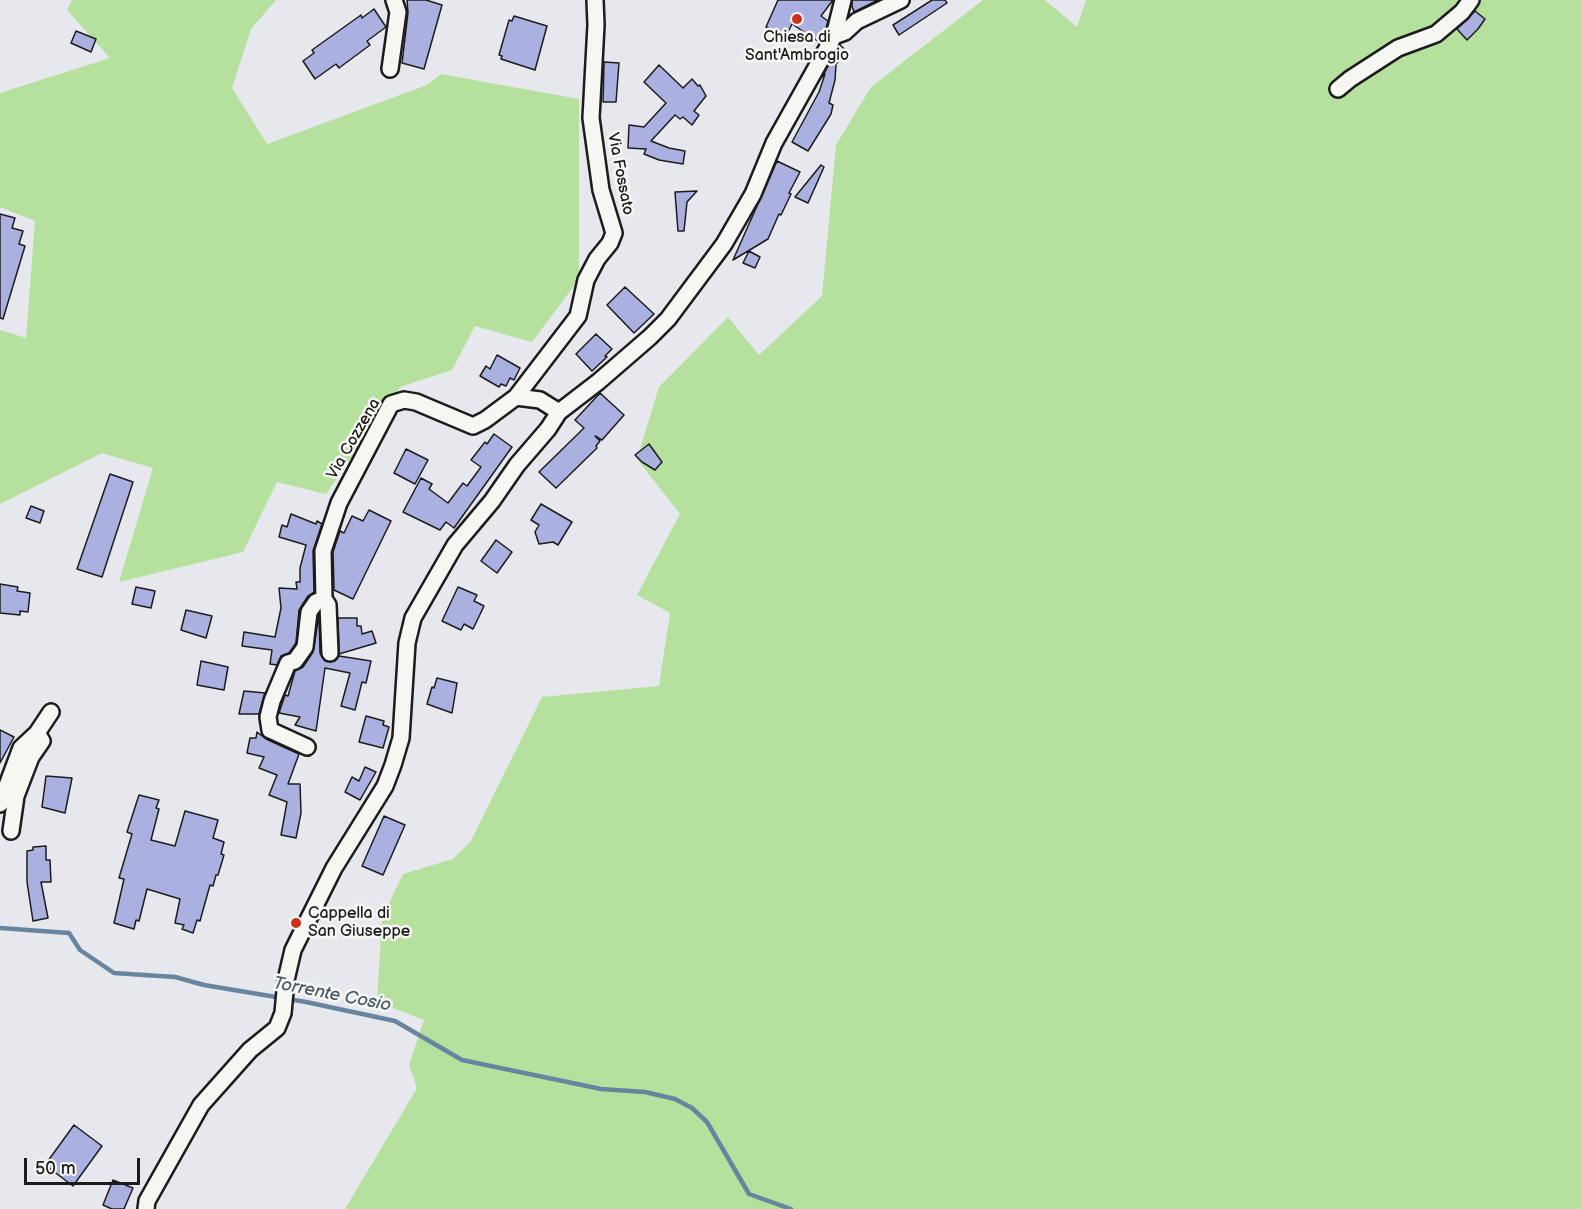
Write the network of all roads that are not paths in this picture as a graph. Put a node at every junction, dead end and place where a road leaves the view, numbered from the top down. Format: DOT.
graph roads {
  1 [pos="394,0"];
  2 [pos="595,0"];
  3 [pos="843,0"];
  4 [pos="901,0"];
  5 [pos="1471,0"];
  6 [pos="834,36"];
  7 [pos="390,69"];
  8 [pos="1338,89"];
  9 [pos="516,397"];
  10 [pos="559,412"];
  11 [pos="324,599"];
  12 [pos="330,653"];
  13 [pos="51,712"];
  14 [pos="37,733"];
  15 [pos="307,747"];
  16 [pos="0,804"];
  17 [pos="11,831"];
  18 [pos="146,1209"];
  1 -- 7 [label="street"];
  2 -- 9 [label="street, Via Fossato"];
  3 -- 6 [label="street"];
  4 -- 6 [label="street"];
  5 -- 8 [label="street"];
  6 -- 10 [label="street"];
  9 -- 10 [label="street"];
  9 -- 11 [label="street, Via Cozzena"];
  10 -- 18 [label="street"];
  11 -- 12 [label="street"];
  11 -- 15 [label="street"];
  13 -- 14 [label="street"];
  14 -- 16 [label="street"];
  14 -- 17 [label="street"];
}
